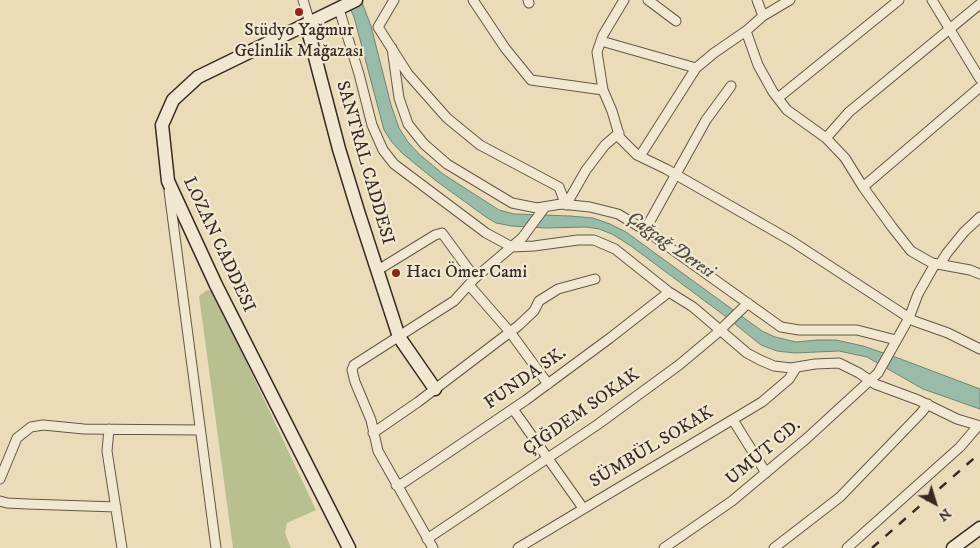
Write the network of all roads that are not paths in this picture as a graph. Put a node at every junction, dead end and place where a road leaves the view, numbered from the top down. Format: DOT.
graph roads {
  1 [pos="303,0"];
  2 [pos="394,0"];
  3 [pos="473,0"];
  4 [pos="624,0"];
  5 [pos="648,0"];
  6 [pos="757,0"];
  7 [pos="790,0"];
  8 [pos="899,0"];
  9 [pos="932,0"];
  10 [pos="980,4"];
  11 [pos="347,5"];
  12 [pos="763,16"];
  13 [pos="676,21"];
  14 [pos="310,23"];
  15 [pos="949,29"];
  16 [pos="746,31"];
  17 [pos="601,41"];
  18 [pos="392,48"];
  19 [pos="696,68"];
  20 [pos="980,79"];
  21 [pos="731,86"];
  22 [pos="980,87"];
  23 [pos="603,90"];
  24 [pos="778,98"];
  25 [pos="619,133"];
  26 [pos="826,138"];
  27 [pos="640,156"];
  28 [pos="676,174"];
  29 [pos="168,181"];
  30 [pos="864,187"];
  31 [pos="566,205"];
  32 [pos="545,207"];
  33 [pos="980,217"];
  34 [pos="645,230"];
  35 [pos="512,247"];
  36 [pos="937,264"];
  37 [pos="378,270"];
  38 [pos="980,274"];
  39 [pos="475,278"];
  40 [pos="595,279"];
  41 [pos="469,285"];
  42 [pos="669,292"];
  43 [pos="745,306"];
  44 [pos="908,318"];
  45 [pos="723,327"];
  46 [pos="510,332"];
  47 [pos="399,336"];
  48 [pos="896,340"];
  49 [pos="980,349"];
  50 [pos="796,368"];
  51 [pos="870,380"];
  52 [pos="548,384"];
  53 [pos="435,389"];
  54 [pos="928,404"];
  55 [pos="513,409"];
  56 [pos="733,420"];
  57 [pos="979,426"];
  58 [pos="109,429"];
  59 [pos="200,430"];
  60 [pos="373,434"];
  61 [pos="548,458"];
  62 [pos="766,473"];
  63 [pos="0,479"];
  64 [pos="396,485"];
  65 [pos="0,500"];
  66 [pos="116,507"];
  67 [pos="583,508"];
  68 [pos="980,528"];
  69 [pos="427,539"];
  70 [pos="967,544"];
  71 [pos="122,548"];
  72 [pos="216,548"];
  73 [pos="349,548"];
  74 [pos="433,548"];
  75 [pos="518,548"];
  76 [pos="664,548"];
  77 [pos="774,548"];
  78 [pos="848,548"];
  79 [pos="953,548"];
  1 -- 14 [label="street"];
  2 -- 18 [label="street"];
  3 -- 23 [label="street"];
  4 -- 17 [label="street"];
  5 -- 13 [label="street"];
  6 -- 12 [label="street"];
  7 -- 12 [label="street"];
  8 -- 24 [label="street"];
  9 -- 15 [label="street"];
  10 -- 15 [label="street"];
  11 -- 14 [label="main road, LOZAN CADDESI"];
  11 -- 35 [label="street"];
  12 -- 16 [label="street"];
  14 -- 29 [label="main road, LOZAN CADDESI"];
  14 -- 37 [label="main road, SANTRAL CADDESI"];
  15 -- 20 [label="street"];
  15 -- 26 [label="street"];
  16 -- 19 [label="street"];
  16 -- 24 [label="street"];
  17 -- 19 [label="street"];
  17 -- 23 [label="street"];
  18 -- 31 [label="street"];
  18 -- 32 [label="street"];
  19 -- 27 [label="street"];
  21 -- 28 [label="street"];
  22 -- 30 [label="street"];
  23 -- 25 [label="street"];
  24 -- 26 [label="street"];
  25 -- 27 [label="street"];
  25 -- 31 [label="street"];
  26 -- 30 [label="street"];
  27 -- 28 [label="street"];
  28 -- 34 [label="street"];
  28 -- 44 [label="street"];
  29 -- 59 [label="street"];
  29 -- 73 [label="main road, LOZAN CADDESI"];
  30 -- 36 [label="street"];
  31 -- 32 [label="street"];
  31 -- 34 [label="street"];
  32 -- 35 [label="street"];
  33 -- 36 [label="street, UMUT CD."];
  34 -- 43 [label="street"];
  35 -- 39 [label="street"];
  35 -- 42 [label="street"];
  36 -- 38 [label="street"];
  36 -- 44 [label="street, UMUT CD."];
  37 -- 39 [label="street"];
  37 -- 47 [label="main road, SANTRAL CADDESI"];
  39 -- 41 [label="street"];
  40 -- 46 [label="street"];
  41 -- 46 [label="street"];
  41 -- 47 [label="street"];
  42 -- 45 [label="street"];
  42 -- 52 [label="street, FUNDA SK."];
  43 -- 45 [label="street, ÇIĞDEM SOKAK"];
  43 -- 48 [label="street"];
  44 -- 48 [label="street, UMUT CD."];
  44 -- 49 [label="street"];
  45 -- 50 [label="street"];
  45 -- 61 [label="street, ÇIĞDEM SOKAK"];
  46 -- 52 [label="street"];
  46 -- 53 [label="street"];
  47 -- 53 [label="main road, SANTRAL CADDESI"];
  47 -- 60 [label="street"];
  48 -- 51 [label="street, UMUT CD."];
  50 -- 51 [label="street"];
  50 -- 56 [label="street, SÜMBÜL SOKAK"];
  51 -- 54 [label="street"];
  51 -- 62 [label="street, UMUT CD."];
  52 -- 55 [label="street, FUNDA SK."];
  53 -- 60 [label="street"];
  54 -- 57 [label="street"];
  54 -- 77 [label="street"];
  55 -- 61 [label="street"];
  55 -- 64 [label="street, FUNDA SK."];
  56 -- 62 [label="street"];
  56 -- 67 [label="street, SÜMBÜL SOKAK"];
  57 -- 78 [label="street"];
  58 -- 59 [label="street"];
  58 -- 63 [label="street"];
  58 -- 66 [label="street"];
  59 -- 72 [label="street"];
  60 -- 64 [label="street"];
  61 -- 67 [label="street"];
  61 -- 69 [label="street, ÇIĞDEM SOKAK"];
  62 -- 76 [label="street, UMUT CD."];
  64 -- 69 [label="street"];
  65 -- 66 [label="street"];
  66 -- 71 [label="street"];
  67 -- 75 [label="street, SÜMBÜL SOKAK"];
  68 -- 70 [label="main road"];
  69 -- 74 [label="street"];
  70 -- 79 [label="main road"];
}
